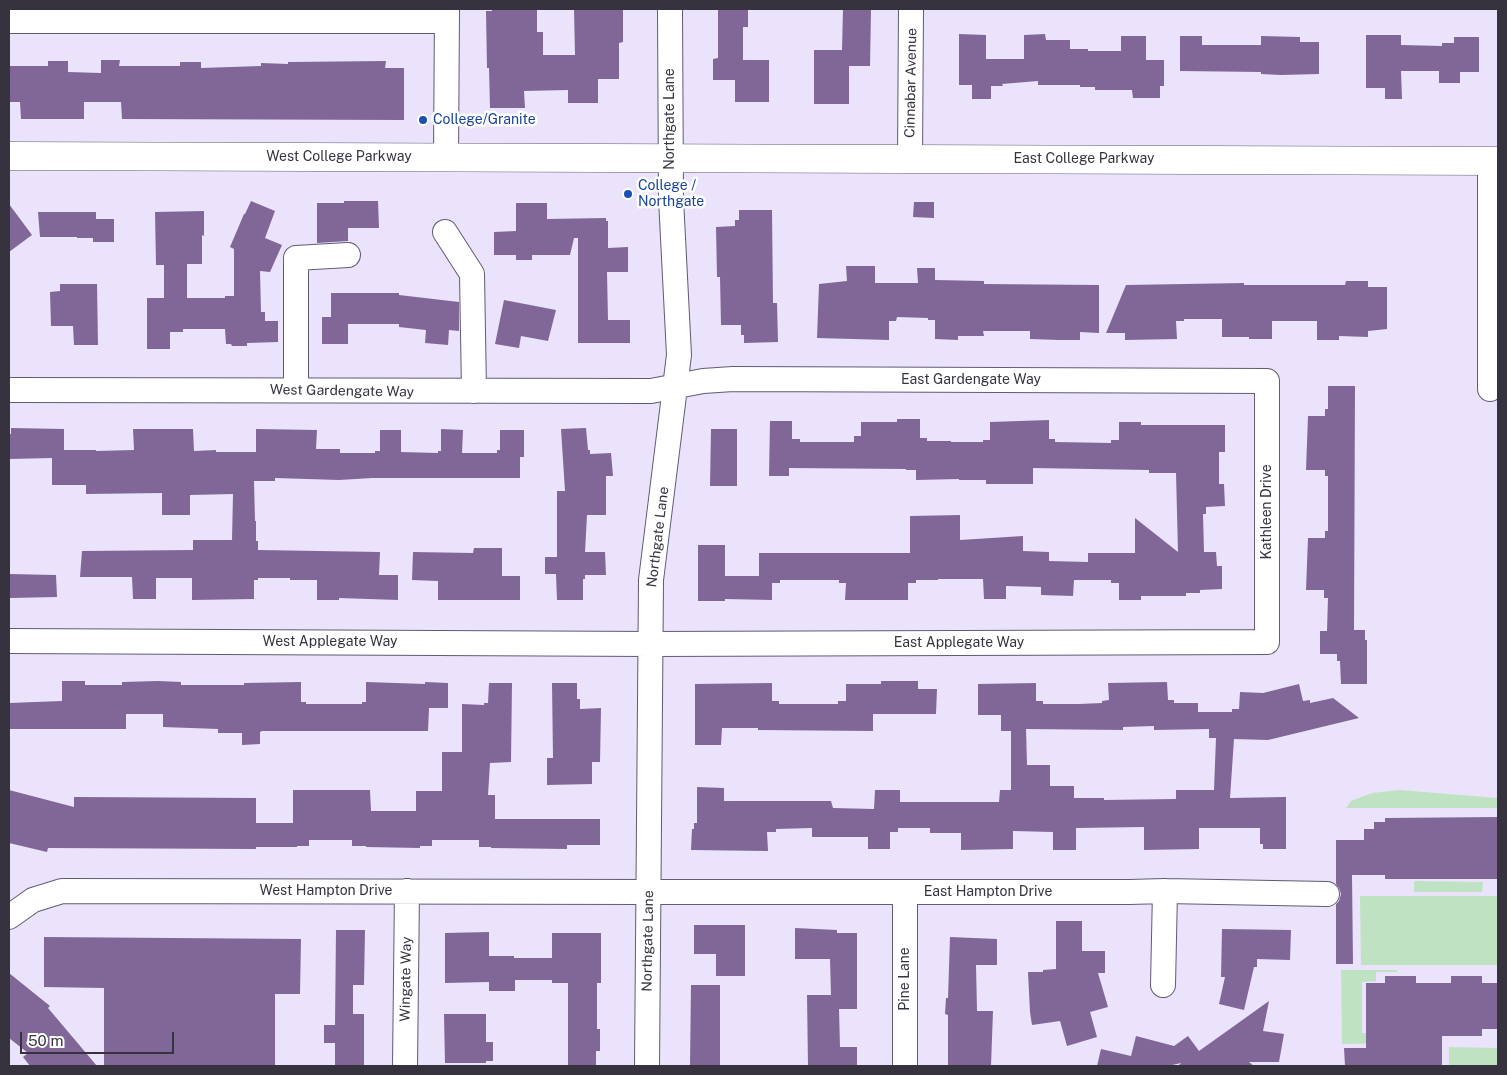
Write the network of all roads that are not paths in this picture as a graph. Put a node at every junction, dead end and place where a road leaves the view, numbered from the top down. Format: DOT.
graph roads {
  1 [pos="670,9"];
  2 [pos="911,9"];
  3 [pos="447,15"];
  4 [pos="9,21"];
  5 [pos="9,156"];
  6 [pos="446,158"];
  7 [pos="670,158"];
  8 [pos="910,158"];
  9 [pos="1494,161"];
  10 [pos="445,232"];
  11 [pos="348,255"];
  12 [pos="1267,381"];
  13 [pos="675,386"];
  14 [pos="1490,389"];
  15 [pos="9,390"];
  16 [pos="296,390"];
  17 [pos="474,391"];
  18 [pos="9,642"];
  19 [pos="1267,642"];
  20 [pos="651,644"];
  21 [pos="407,891"];
  22 [pos="1165,891"];
  23 [pos="649,892"];
  24 [pos="905,892"];
  25 [pos="1327,894"];
  26 [pos="9,917"];
  27 [pos="1163,985"];
  28 [pos="405,1066"];
  29 [pos="647,1066"];
  30 [pos="905,1066"];
  1 -- 7 [label="street, Northgate Lane"];
  2 -- 8 [label="street, Cinnabar Avenue"];
  3 -- 4 [label="street"];
  3 -- 6 [label="street"];
  5 -- 6 [label="main road, West College Parkway"];
  6 -- 7 [label="main road, West College Parkway"];
  7 -- 8 [label="main road, East College Parkway"];
  7 -- 13 [label="street, Northgate Lane"];
  8 -- 9 [label="main road, East College Parkway"];
  9 -- 14 [label="street"];
  10 -- 17 [label="street"];
  11 -- 16 [label="street"];
  12 -- 13 [label="street, East Gardengate Way"];
  12 -- 19 [label="street, Kathleen Drive"];
  13 -- 17 [label="street, West Gardengate Way"];
  13 -- 20 [label="street, Northgate Lane"];
  15 -- 16 [label="street, West Gardengate Way"];
  16 -- 17 [label="street, West Gardengate Way"];
  18 -- 20 [label="street, West Applegate Way"];
  19 -- 20 [label="street, East Applegate Way"];
  20 -- 23 [label="street, Northgate Lane"];
  21 -- 23 [label="street, West Hampton Drive"];
  21 -- 26 [label="street, West Hampton Drive"];
  21 -- 28 [label="street, Wingate Way"];
  22 -- 24 [label="street, East Hampton Drive"];
  22 -- 25 [label="street, East Hampton Drive"];
  22 -- 27 [label="street"];
  23 -- 24 [label="street, East Hampton Drive"];
  23 -- 29 [label="street, Northgate Lane"];
  24 -- 30 [label="street, Pine Lane"];
}
